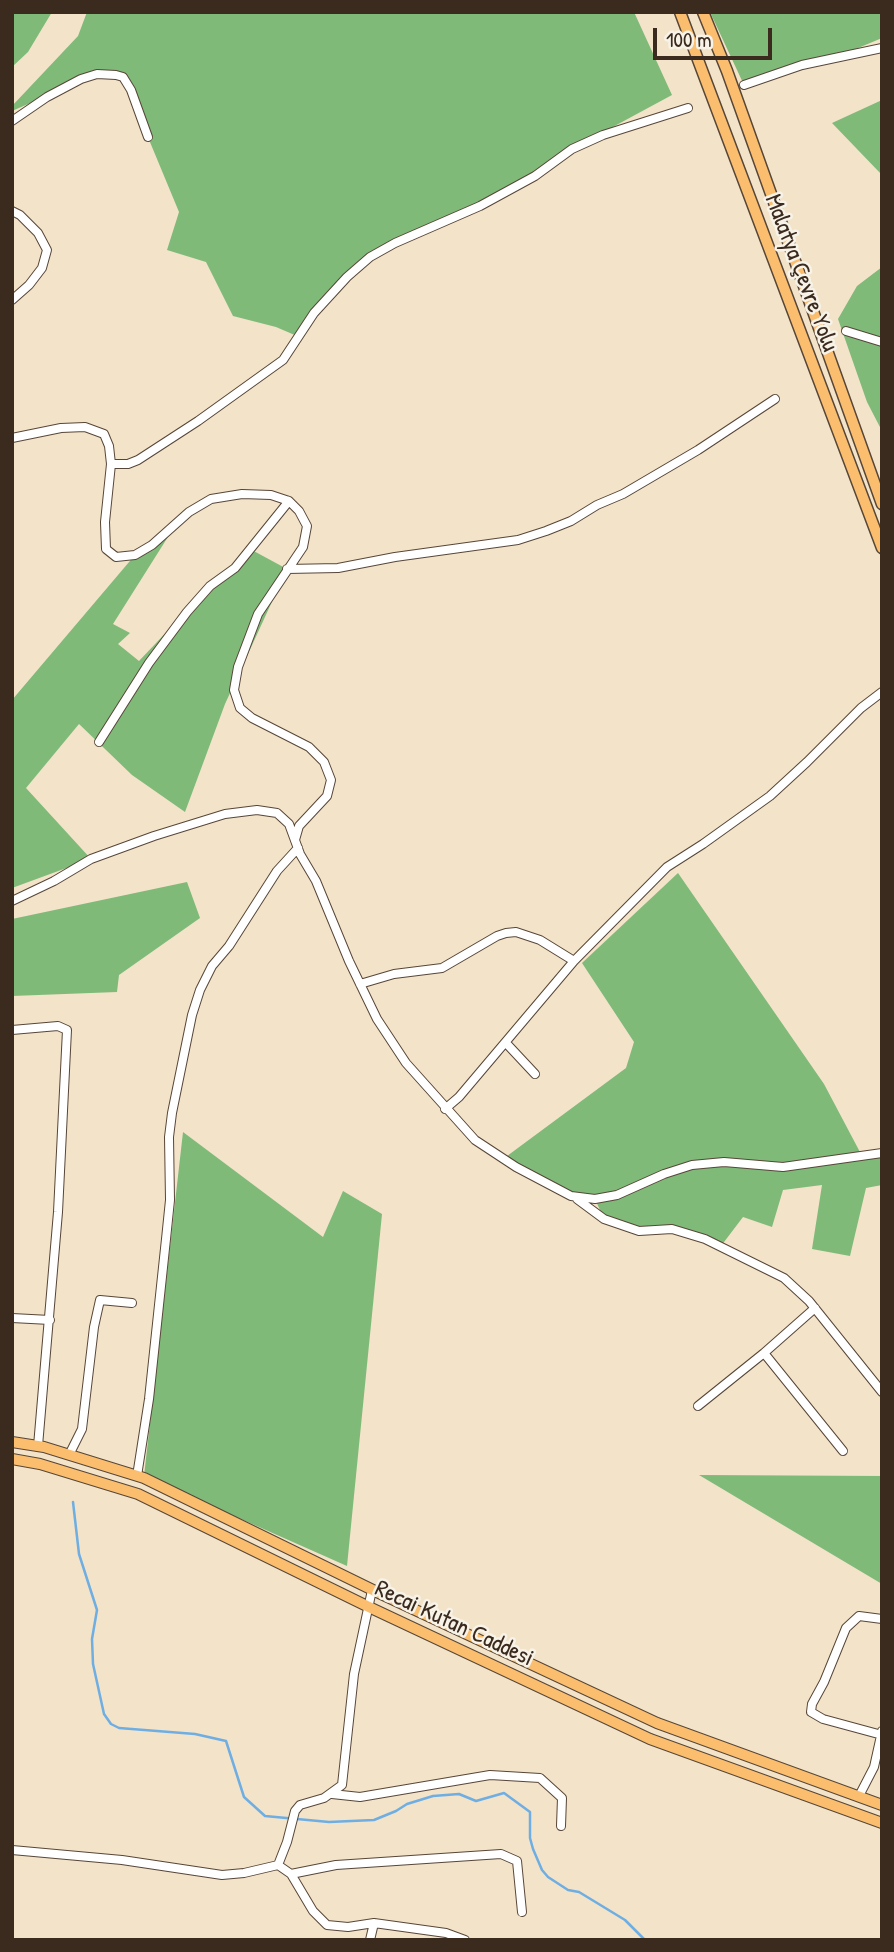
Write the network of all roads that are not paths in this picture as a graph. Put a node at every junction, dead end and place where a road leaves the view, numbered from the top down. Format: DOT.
graph roads {
  1 [pos="680,12"];
  2 [pos="703,12"];
  3 [pos="882,48"];
  4 [pos="744,85"];
  5 [pos="688,108"];
  6 [pos="12,121"];
  7 [pos="148,137"];
  8 [pos="12,211"];
  9 [pos="12,300"];
  10 [pos="846,331"];
  11 [pos="882,342"];
  12 [pos="775,399"];
  13 [pos="12,439"];
  14 [pos="111,464"];
  15 [pos="289,501"];
  16 [pos="882,505"];
  17 [pos="882,548"];
  18 [pos="287,569"];
  19 [pos="882,692"];
  20 [pos="99,742"];
  21 [pos="277,813"];
  22 [pos="305,818"];
  23 [pos="296,844"];
  24 [pos="12,901"];
  25 [pos="574,961"];
  26 [pos="360,984"];
  27 [pos="12,1030"];
  28 [pos="506,1043"];
  29 [pos="535,1074"];
  30 [pos="445,1109"];
  31 [pos="882,1153"];
  32 [pos="571,1196"];
  33 [pos="132,1303"];
  34 [pos="815,1308"];
  35 [pos="12,1318"];
  36 [pos="50,1320"];
  37 [pos="764,1353"];
  38 [pos="882,1392"];
  39 [pos="698,1405"];
  40 [pos="12,1442"];
  41 [pos="38,1446"];
  42 [pos="843,1451"];
  43 [pos="69,1455"];
  44 [pos="12,1459"];
  45 [pos="137,1476"];
  46 [pos="372,1590"];
  47 [pos="368,1607"];
  48 [pos="882,1619"];
  49 [pos="881,1734"];
  50 [pos="332,1794"];
  51 [pos="859,1796"];
  52 [pos="882,1805"];
  53 [pos="882,1823"];
  54 [pos="561,1826"];
  55 [pos="12,1850"];
  56 [pos="278,1865"];
  57 [pos="292,1874"];
  58 [pos="522,1912"];
  59 [pos="374,1923"];
  60 [pos="370,1940"];
  61 [pos="465,1940"];
  1 -- 17 [label="highway, Malatya Çevre Yolu"];
  2 -- 16 [label="highway, Malatya Çevre Yolu"];
  3 -- 4 [label="street"];
  5 -- 14 [label="street"];
  6 -- 7 [label="street"];
  8 -- 9 [label="street"];
  10 -- 11 [label="street"];
  12 -- 18 [label="street"];
  13 -- 14 [label="street"];
  14 -- 15 [label="street"];
  15 -- 18 [label="street"];
  15 -- 20 [label="street"];
  18 -- 22 [label="street"];
  19 -- 25 [label="street"];
  21 -- 22 [label="street"];
  21 -- 23 [label="street"];
  21 -- 24 [label="street"];
  22 -- 23 [label="street"];
  23 -- 26 [label="street"];
  23 -- 45 [label="street"];
  25 -- 26 [label="street"];
  25 -- 28 [label="street"];
  26 -- 30 [label="street"];
  27 -- 36 [label="street"];
  28 -- 29 [label="street"];
  28 -- 30 [label="street"];
  30 -- 32 [label="street"];
  31 -- 32 [label="street"];
  32 -- 34 [label="street"];
  33 -- 43 [label="street"];
  34 -- 37 [label="street"];
  34 -- 38 [label="street"];
  35 -- 36 [label="street"];
  36 -- 41 [label="street"];
  37 -- 39 [label="street"];
  37 -- 42 [label="street"];
  40 -- 41 [label="main road, Recai Kutan Caddesi"];
  41 -- 43 [label="main road, Recai Kutan Caddesi"];
  43 -- 45 [label="main road, Recai Kutan Caddesi"];
  44 -- 47 [label="main road, Recai Kutan Caddesi"];
  45 -- 46 [label="main road, Recai Kutan Caddesi"];
  46 -- 47 [label="street"];
  46 -- 51 [label="main road, Recai Kutan Caddesi"];
  47 -- 50 [label="street"];
  47 -- 53 [label="main road, Recai Kutan Caddesi"];
  48 -- 49 [label="street"];
  49 -- 51 [label="street"];
  50 -- 54 [label="street"];
  50 -- 56 [label="street"];
  51 -- 52 [label="main road, Recai Kutan Caddesi"];
  55 -- 56 [label="street"];
  56 -- 57 [label="street"];
  57 -- 58 [label="street"];
  57 -- 59 [label="street"];
  59 -- 60 [label="street"];
  59 -- 61 [label="street"];
}
